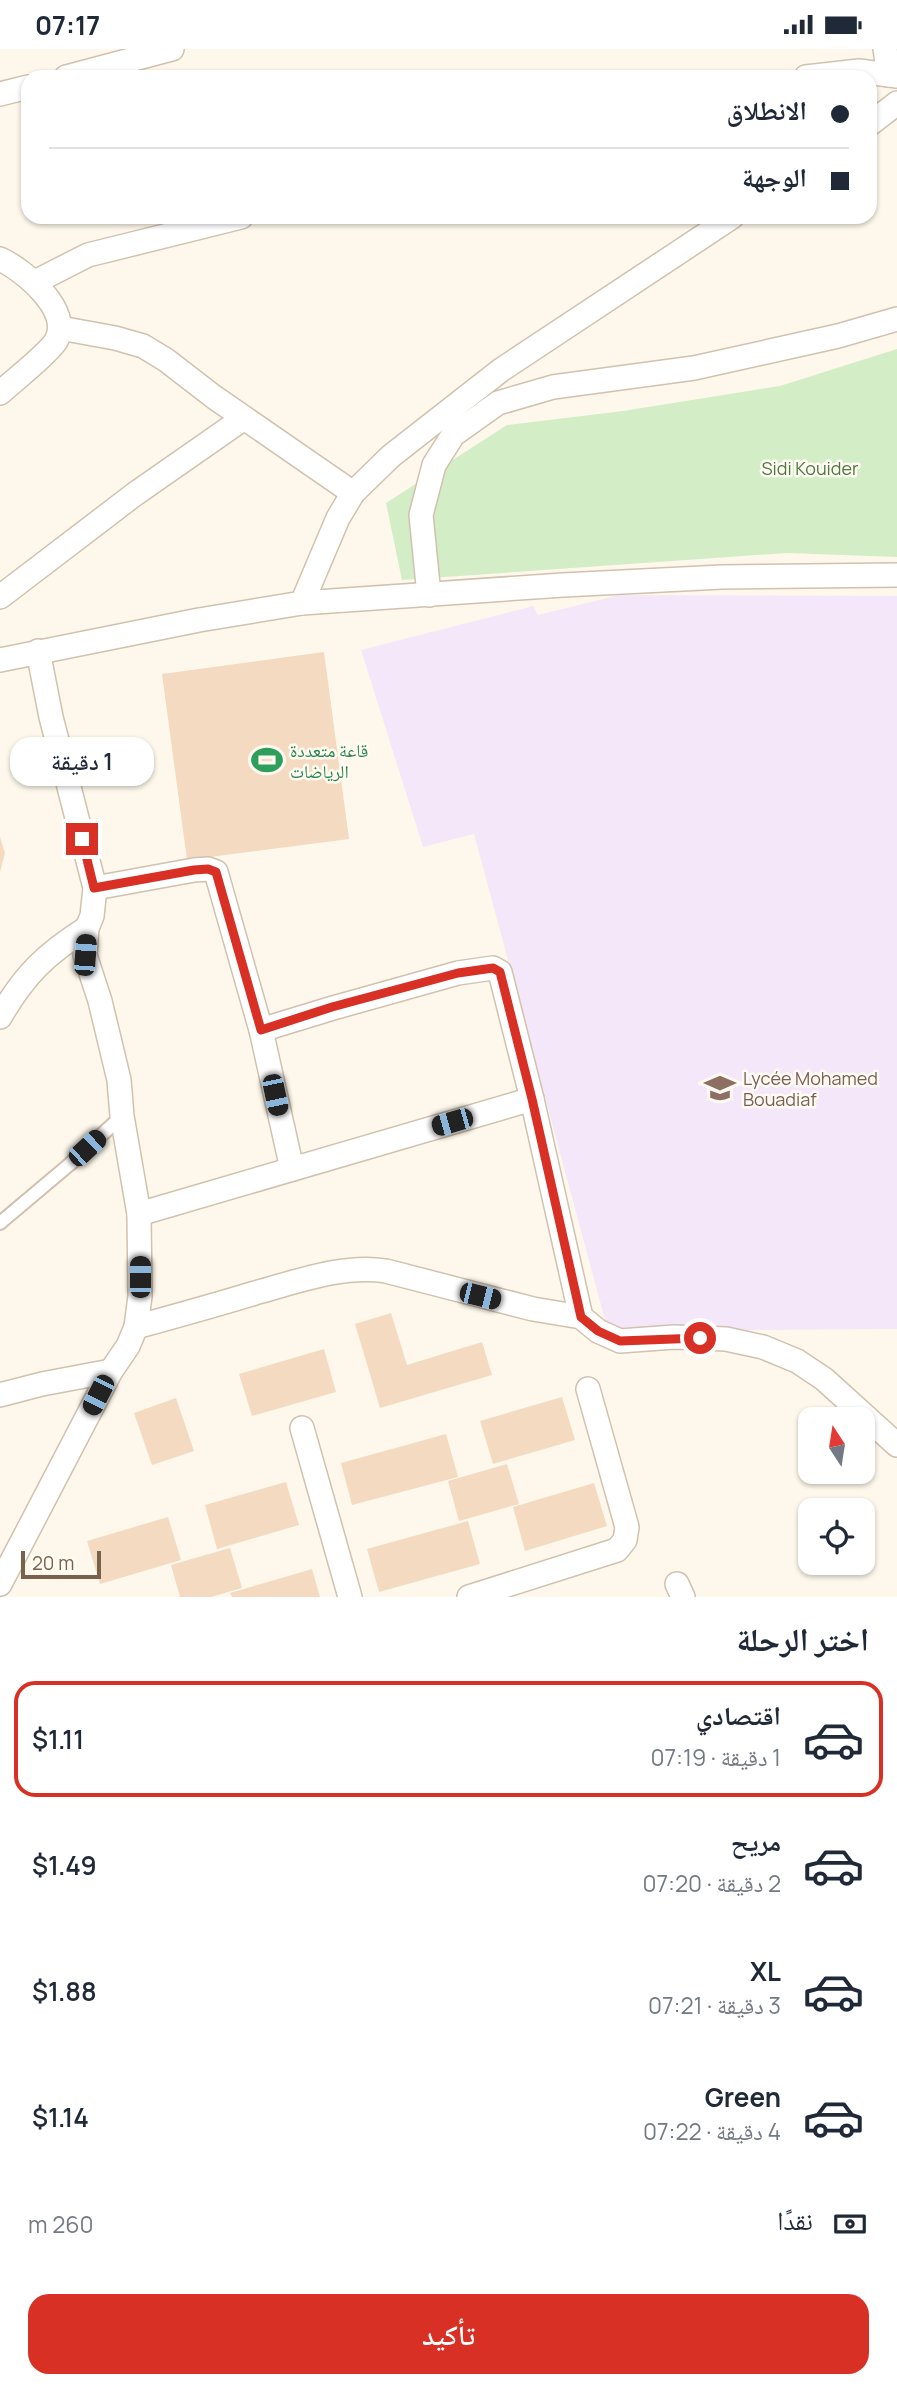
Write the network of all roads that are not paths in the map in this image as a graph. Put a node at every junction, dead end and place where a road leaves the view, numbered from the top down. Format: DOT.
graph roads {
  1 [pos="172,49"];
  2 [pos="885,49"];
  3 [pos="92,70"];
  4 [pos="893,75"];
  5 [pos="21,89"];
  6 [pos="0,94"];
  7 [pos="897,103"];
  8 [pos="877,119"];
  9 [pos="213,224"];
  10 [pos="721,224"];
  11 [pos="0,259"];
  12 [pos="35,282"];
  13 [pos="897,319"];
  14 [pos="60,328"];
  15 [pos="0,393"];
  16 [pos="244,418"];
  17 [pos="353,493"];
  18 [pos="897,575"];
  19 [pos="429,595"];
  20 [pos="0,597"];
  21 [pos="302,603"];
  22 [pos="38,651"];
  23 [pos="0,660"];
  24 [pos="94,888"];
  25 [pos="87,928"];
  26 [pos="0,975"];
  27 [pos="25,978"];
  28 [pos="0,1017"];
  29 [pos="261,1030"];
  30 [pos="532,1099"];
  31 [pos="122,1116"];
  32 [pos="292,1169"];
  33 [pos="139,1214"];
  34 [pos="0,1223"];
  35 [pos="581,1317"];
  36 [pos="136,1327"];
  37 [pos="111,1371"];
  38 [pos="587,1389"];
  39 [pos="0,1395"];
  40 [pos="302,1428"];
  41 [pos="897,1445"];
  42 [pos="7,1550"];
  43 [pos="0,1584"];
  44 [pos="350,1597"];
  45 [pos="469,1597"];
  1 -- 3 [label="street"];
  2 -- 4 [label="street"];
  5 -- 6 [label="street"];
  7 -- 8 [label="street"];
  9 -- 12 [label="street"];
  10 -- 17 [label="street"];
  11 -- 12 [label="street"];
  12 -- 14 [label="street"];
  13 -- 19 [label="street"];
  14 -- 15 [label="street"];
  14 -- 16 [label="street"];
  16 -- 17 [label="street"];
  16 -- 20 [label="street"];
  17 -- 21 [label="street"];
  18 -- 19 [label="street"];
  19 -- 21 [label="street"];
  21 -- 22 [label="street"];
  22 -- 23 [label="street"];
  22 -- 24 [label="street"];
  24 -- 25 [label="street"];
  24 -- 29 [label="street"];
  25 -- 27 [label="street"];
  25 -- 31 [label="street"];
  26 -- 27 [label="street"];
  27 -- 28 [label="street"];
  29 -- 30 [label="street"];
  29 -- 32 [label="street"];
  30 -- 32 [label="street"];
  30 -- 35 [label="street"];
  31 -- 33 [label="street"];
  31 -- 34 [label="lane"];
  32 -- 33 [label="street"];
  33 -- 36 [label="street"];
  35 -- 36 [label="street"];
  35 -- 41 [label="street"];
  36 -- 37 [label="street"];
  37 -- 39 [label="street"];
  37 -- 42 [label="street"];
  38 -- 45 [label="street"];
  40 -- 44 [label="street"];
  42 -- 43 [label="street"];
}
